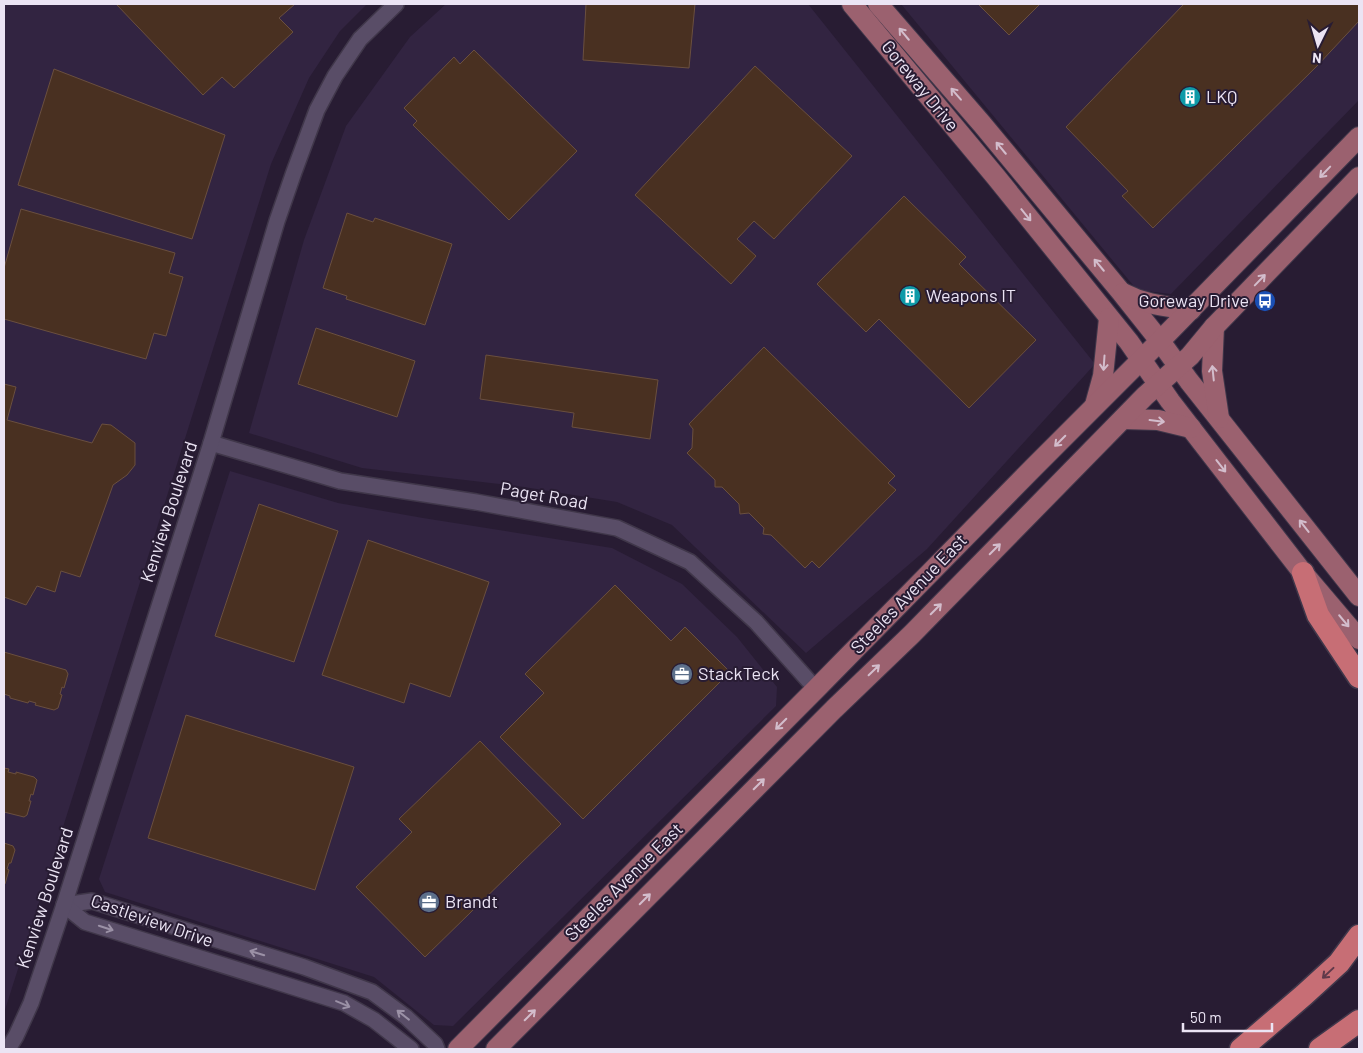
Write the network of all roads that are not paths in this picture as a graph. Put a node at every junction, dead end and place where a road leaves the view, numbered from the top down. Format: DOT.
graph roads {
  1 [pos="396,4"];
  2 [pos="852,4"];
  3 [pos="878,4"];
  4 [pos="1359,137"];
  5 [pos="1359,177"];
  6 [pos="1121,292"];
  7 [pos="1191,310"];
  8 [pos="1109,318"];
  9 [pos="1214,327"];
  10 [pos="1160,341"];
  11 [pos="1141,360"];
  12 [pos="1178,366"];
  13 [pos="1158,384"];
  14 [pos="1094,407"];
  15 [pos="1219,418"];
  16 [pos="1123,419"];
  17 [pos="1191,428"];
  18 [pos="211,443"];
  19 [pos="1303,573"];
  20 [pos="1359,596"];
  21 [pos="1359,639"];
  22 [pos="1359,677"];
  23 [pos="816,690"];
  24 [pos="64,905"];
  25 [pos="1359,936"];
  26 [pos="304,967"];
  27 [pos="297,989"];
  28 [pos="1359,1021"];
  29 [pos="8,1049"];
  30 [pos="411,1049"];
  31 [pos="437,1049"];
  32 [pos="458,1049"];
  33 [pos="496,1049"];
  34 [pos="1241,1049"];
  35 [pos="1320,1049"];
  1 -- 18 [label="street, Kenview Boulevard"];
  2 -- 8 [label="main road, Goreway Drive, one-way"];
  6 -- 3 [label="main road, Goreway Drive, one-way"];
  4 -- 7 [label="main road, Steeles Avenue East, one-way"];
  9 -- 5 [label="main road, Steeles Avenue East, one-way"];
  6 -- 7 [label="main road"];
  6 -- 10 [label="main road, Goreway Drive"];
  7 -- 10 [label="main road, Steeles Avenue East"];
  8 -- 11 [label="main road, Goreway Drive"];
  8 -- 14 [label="main road, one-way"];
  9 -- 12 [label="main road, Steeles Avenue East"];
  15 -- 9 [label="main road, one-way"];
  10 -- 11 [label="main road, Steeles Avenue East"];
  10 -- 12 [label="main road, Goreway Drive"];
  11 -- 13 [label="main road, Goreway Drive"];
  11 -- 14 [label="main road, Steeles Avenue East"];
  12 -- 13 [label="main road, Steeles Avenue East"];
  12 -- 15 [label="main road, Goreway Drive"];
  13 -- 16 [label="main road, Steeles Avenue East"];
  13 -- 17 [label="main road, Goreway Drive"];
  14 -- 23 [label="main road, Steeles Avenue East, one-way"];
  20 -- 15 [label="main road, Goreway Drive, one-way"];
  16 -- 17 [label="main road, one-way"];
  33 -- 16 [label="main road, Steeles Avenue East, one-way"];
  17 -- 19 [label="main road, Goreway Drive, one-way"];
  18 -- 23 [label="street, Paget Road"];
  18 -- 24 [label="street, Kenview Boulevard"];
  19 -- 21 [label="main road, Goreway Drive, one-way"];
  19 -- 22 [label="highway"];
  23 -- 32 [label="main road, Steeles Avenue East, one-way"];
  26 -- 24 [label="street, Castleview Drive, one-way"];
  24 -- 27 [label="street, Castleview Drive, one-way"];
  24 -- 29 [label="street, Kenview Boulevard"];
  25 -- 34 [label="highway, one-way"];
  26 -- 27 [label="street"];
  31 -- 26 [label="street, Castleview Drive, one-way"];
  27 -- 30 [label="street, Castleview Drive, one-way"];
  28 -- 35 [label="highway"];
}
